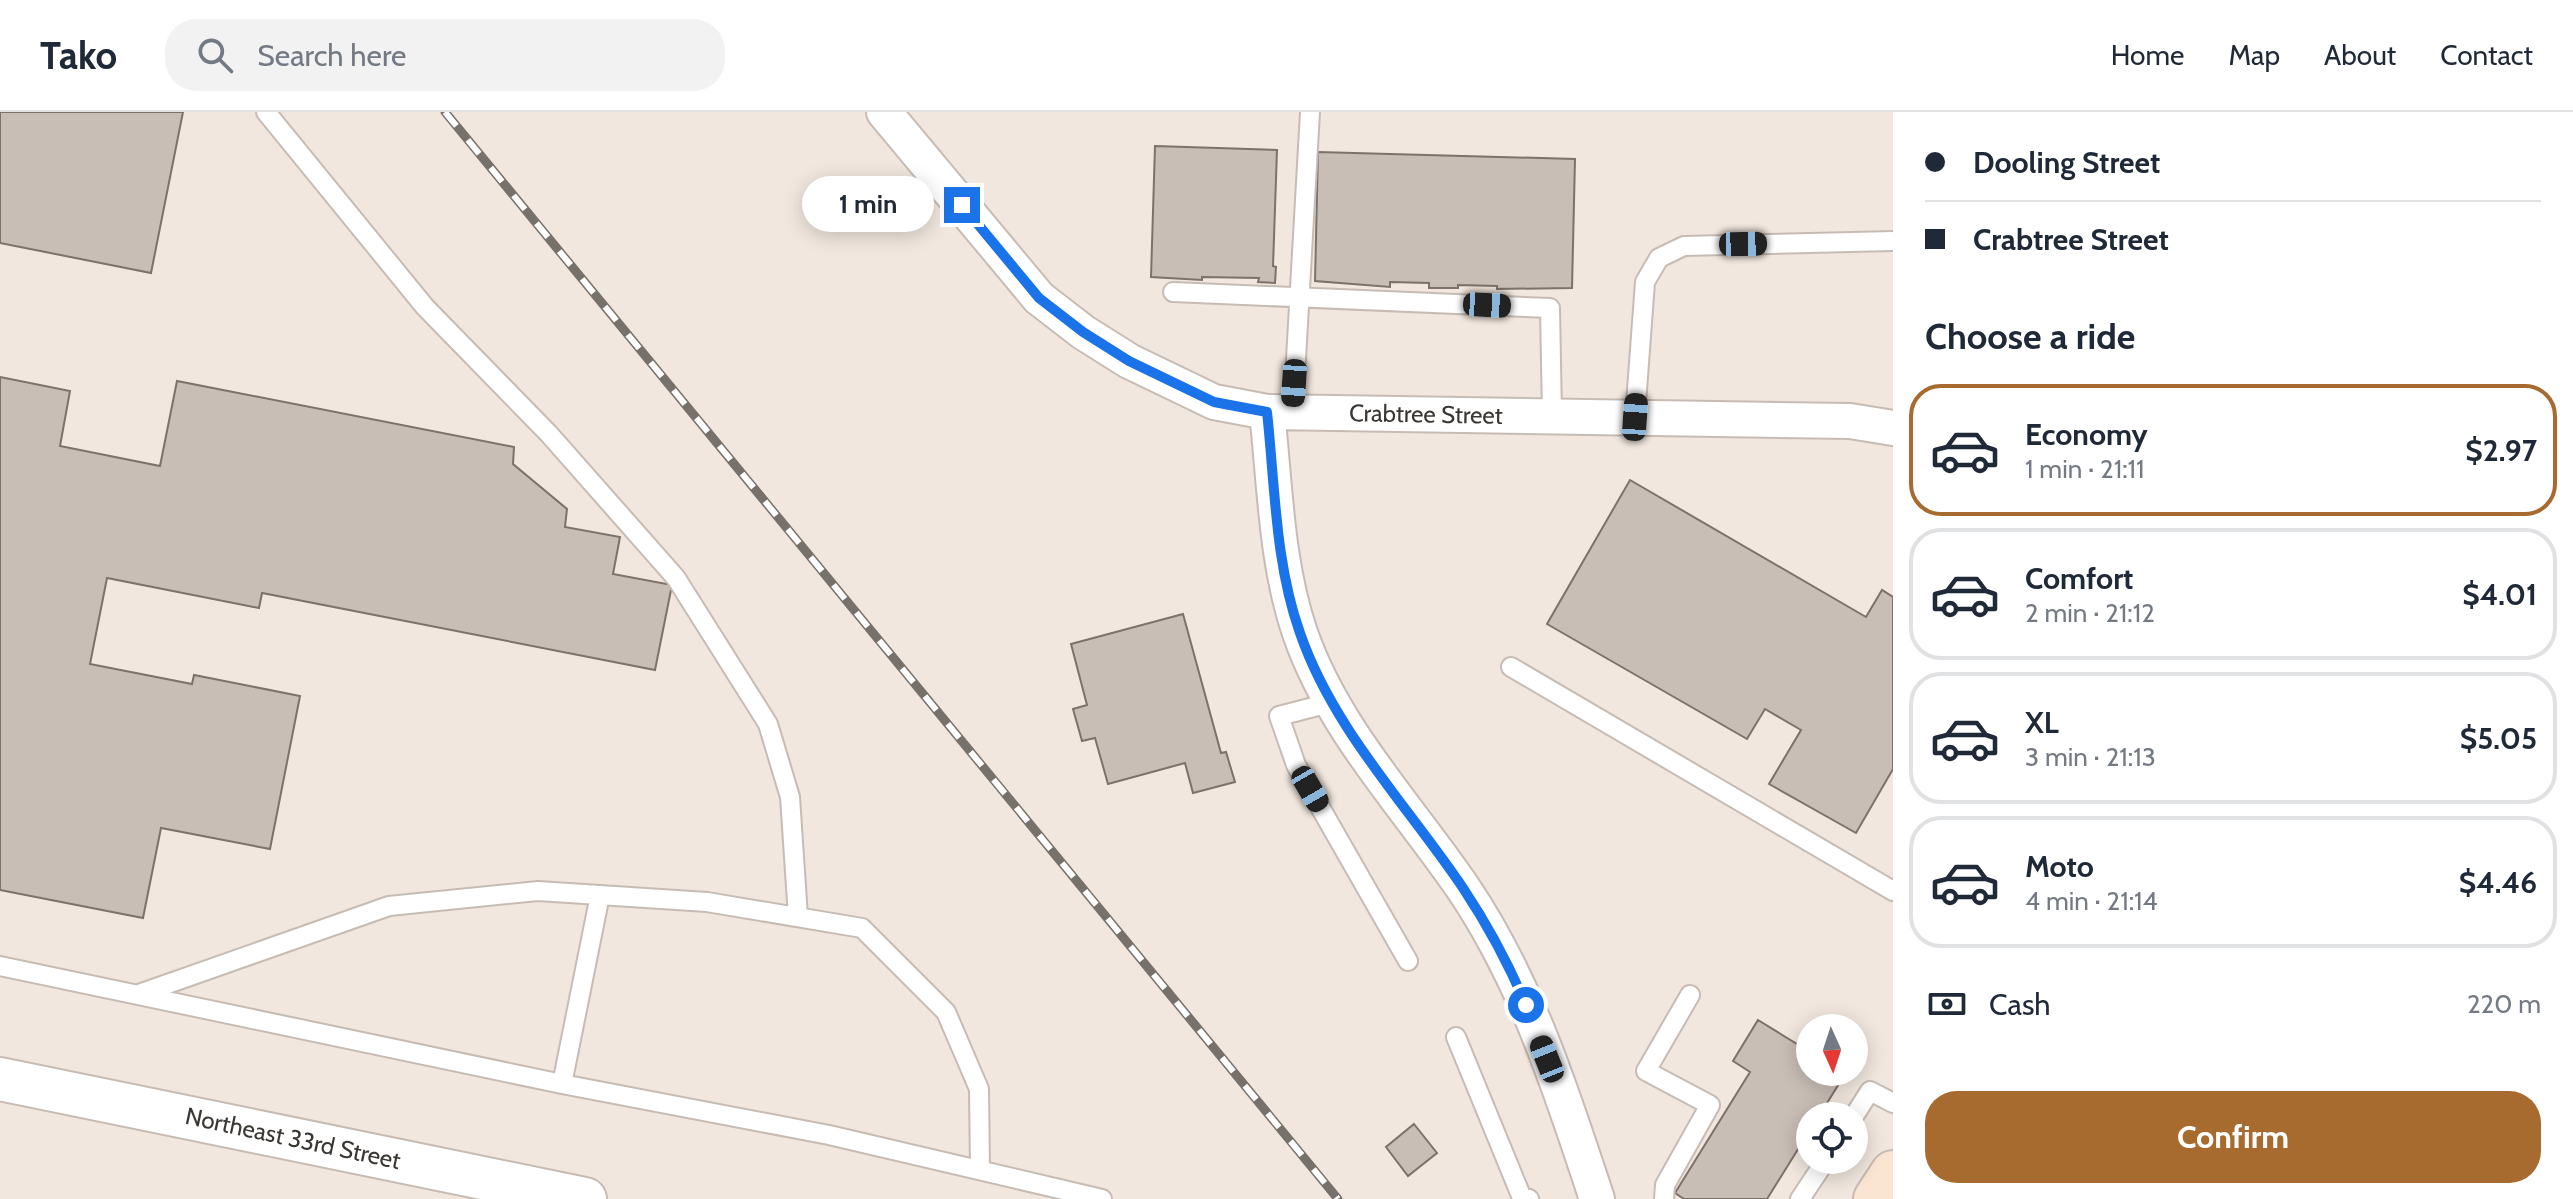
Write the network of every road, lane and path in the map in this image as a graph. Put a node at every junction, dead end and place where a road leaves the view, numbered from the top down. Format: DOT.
graph roads {
  1 [pos="266,112"];
  2 [pos="884,112"];
  3 [pos="1310,112"];
  4 [pos="1893,241"];
  5 [pos="1173,292"];
  6 [pos="1300,298"];
  7 [pos="1280,412"];
  8 [pos="1552,416"];
  9 [pos="1635,417"];
  10 [pos="1893,428"];
  11 [pos="1511,667"];
  12 [pos="1333,702"];
  13 [pos="1893,891"];
  14 [pos="600,895"];
  15 [pos="798,917"];
  16 [pos="1408,961"];
  17 [pos="0,966"];
  18 [pos="136,994"];
  19 [pos="1690,995"];
  20 [pos="1456,1037"];
  21 [pos="0,1079"];
  22 [pos="562,1084"];
  23 [pos="1863,1102"];
  24 [pos="1893,1103"];
  25 [pos="980,1170"];
  26 [pos="1893,1173"];
  27 [pos="1817,1174"];
  28 [pos="585,1199"];
  29 [pos="1102,1199"];
  30 [pos="1529,1199"];
  31 [pos="1597,1199"];
  32 [pos="1664,1199"];
  33 [pos="1800,1199"];
  34 [pos="1876,1199"];
  1 -- 15 [label="lane"];
  2 -- 7 [label="street, Crabtree Street"];
  3 -- 6 [label="lane"];
  4 -- 9 [label="lane"];
  5 -- 6 [label="lane"];
  6 -- 7 [label="lane"];
  6 -- 8 [label="lane"];
  7 -- 8 [label="street, Crabtree Street"];
  7 -- 12 [label="street"];
  8 -- 9 [label="street, Crabtree Street"];
  9 -- 10 [label="street, Crabtree Street"];
  11 -- 13 [label="lane"];
  12 -- 16 [label="lane"];
  12 -- 31 [label="street"];
  14 -- 15 [label="lane"];
  14 -- 18 [label="lane"];
  14 -- 22 [label="lane"];
  15 -- 25 [label="lane"];
  17 -- 18 [label="lane"];
  18 -- 22 [label="lane"];
  19 -- 32 [label="lane"];
  20 -- 30 [label="lane"];
  21 -- 28 [label="street, Northeast 33rd Street"];
  22 -- 25 [label="lane"];
  23 -- 24 [label="lane"];
  25 -- 29 [label="lane"];
  26 -- 34 [label="main road"];
  27 -- 33 [label="lane"];
}
